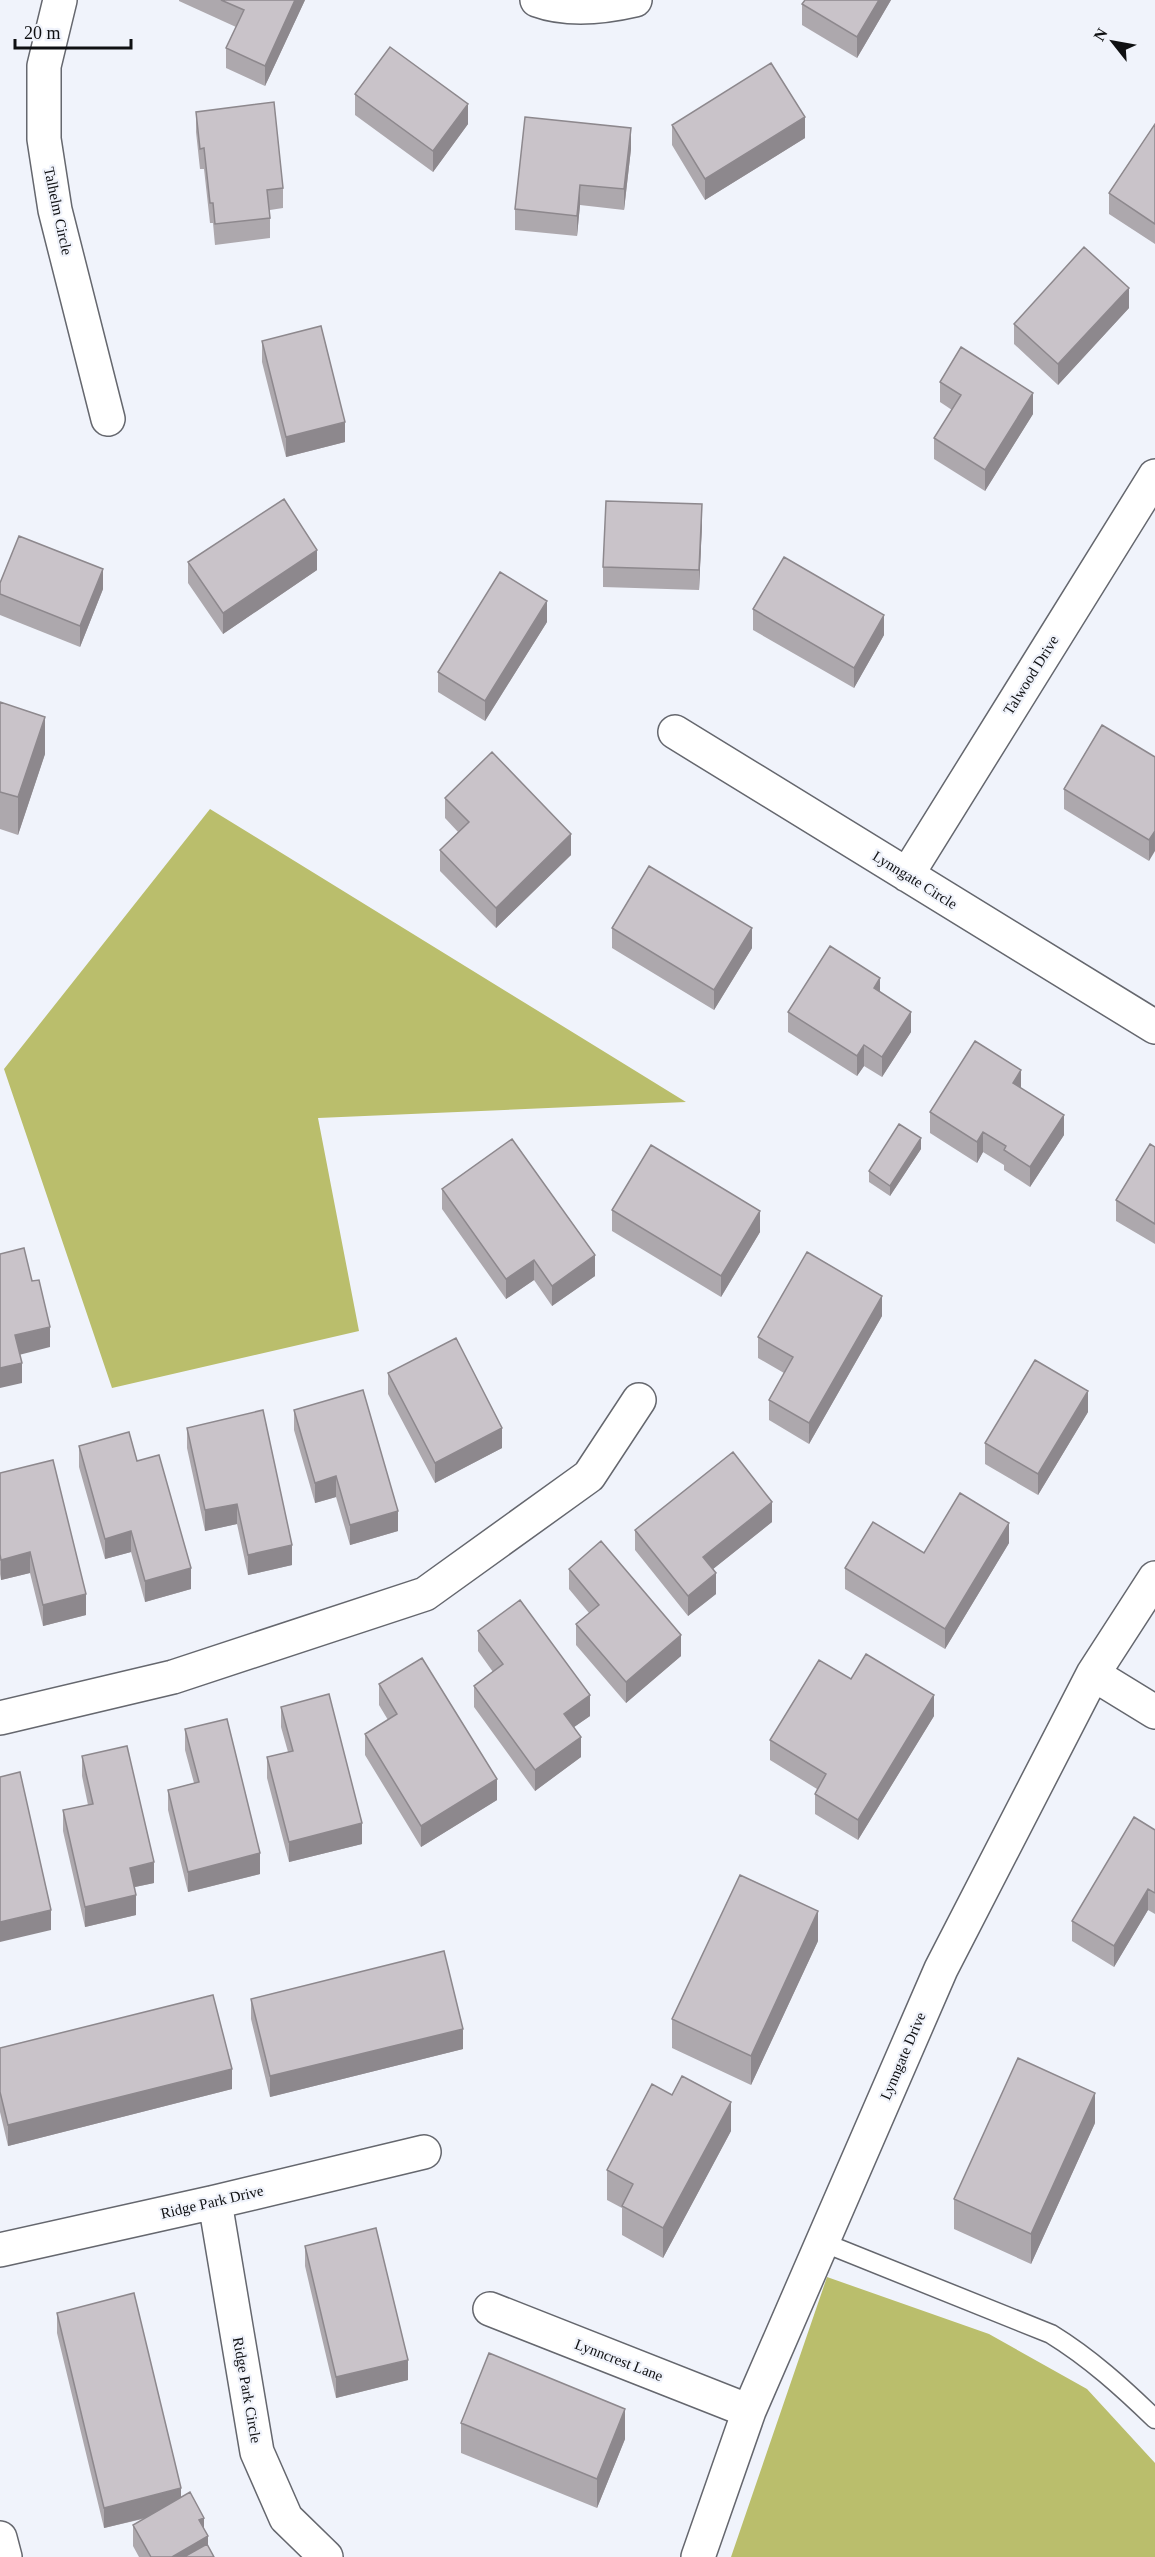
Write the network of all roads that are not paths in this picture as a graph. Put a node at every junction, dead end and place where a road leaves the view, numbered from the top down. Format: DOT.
graph roads {
  1 [pos="60,0"];
  2 [pos="537,0"];
  3 [pos="635,0"];
  4 [pos="108,418"];
  5 [pos="1155,476"];
  6 [pos="675,732"];
  7 [pos="908,874"];
  8 [pos="1155,1027"];
  9 [pos="639,1400"];
  10 [pos="1155,1578"];
  11 [pos="1093,1674"];
  12 [pos="1155,1712"];
  13 [pos="0,1718"];
  14 [pos="424,2152"];
  15 [pos="214,2202"];
  16 [pos="822,2242"];
  17 [pos="0,2250"];
  18 [pos="490,2309"];
  19 [pos="749,2411"];
  20 [pos="1155,2419"];
  21 [pos="0,2538"];
  22 [pos="5,2557"];
  23 [pos="326,2557"];
  24 [pos="698,2557"];
  1 -- 4 [label="street, Talhelm Circle"];
  2 -- 3 [label="street"];
  5 -- 7 [label="street, Talwood Drive"];
  6 -- 7 [label="street, Lynngate Circle"];
  7 -- 8 [label="street, Lynngate Circle"];
  9 -- 13 [label="street"];
  10 -- 11 [label="street, Lynngate Drive"];
  11 -- 12 [label="street"];
  11 -- 16 [label="street, Lynngate Drive"];
  14 -- 15 [label="street, Ridge Park Drive"];
  15 -- 17 [label="street, Ridge Park Drive"];
  15 -- 23 [label="street, Ridge Park Circle"];
  16 -- 19 [label="street, Lynngate Drive"];
  16 -- 20 [label="lane"];
  18 -- 19 [label="street, Lynncrest Lane"];
  19 -- 24 [label="street, Lynngate Drive"];
  21 -- 22 [label="street"];
}
